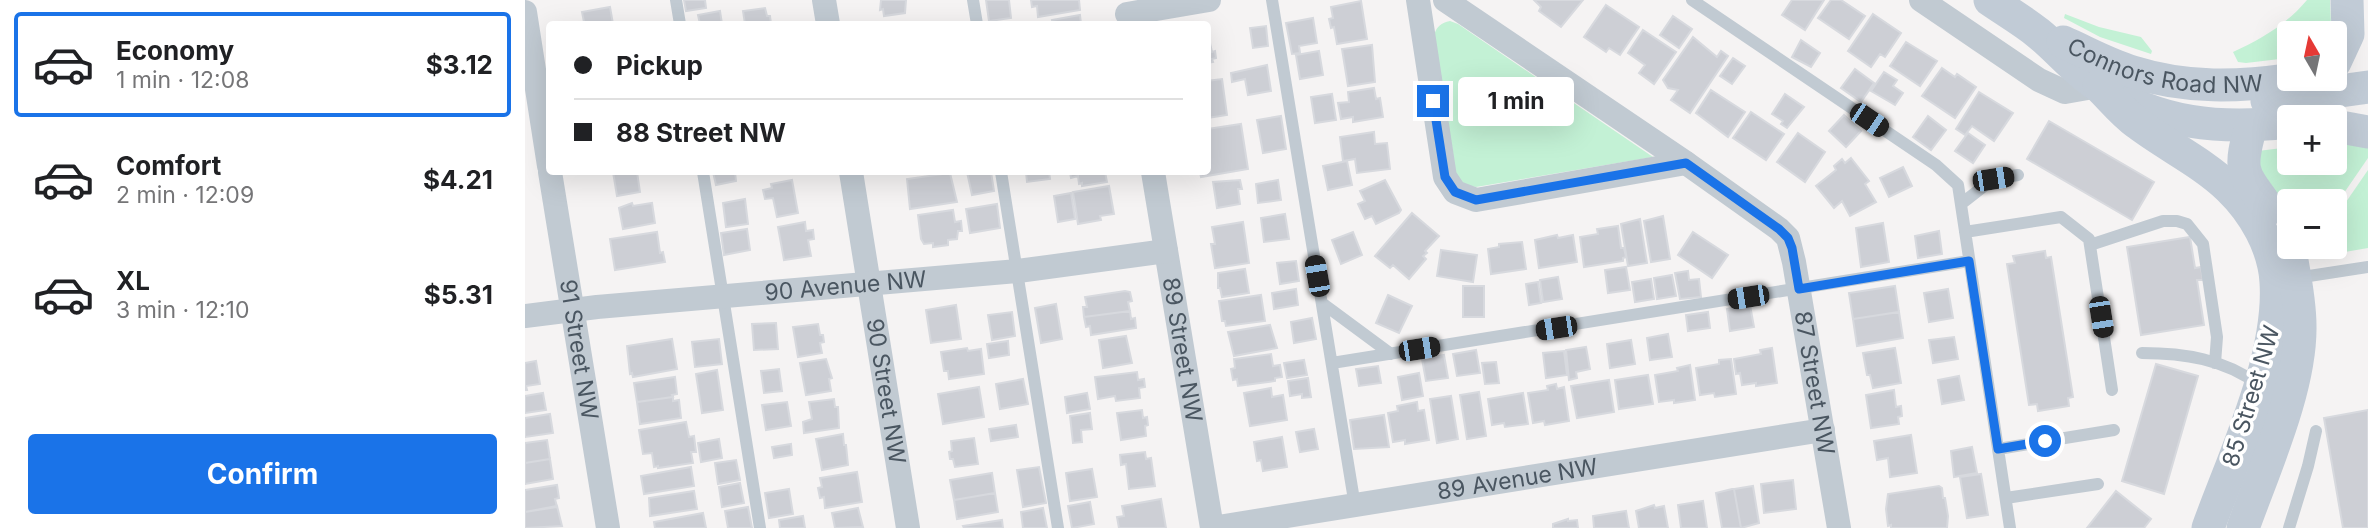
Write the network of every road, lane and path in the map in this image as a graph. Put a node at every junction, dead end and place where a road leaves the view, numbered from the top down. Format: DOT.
graph roads {
  1 [pos="676,0"];
  2 [pos="824,0"];
  3 [pos="973,0"];
  4 [pos="1209,0"];
  5 [pos="1272,0"];
  6 [pos="1418,0"];
  7 [pos="1445,0"];
  8 [pos="1692,0"];
  9 [pos="1921,0"];
  10 [pos="1990,0"];
  11 [pos="2347,0"];
  12 [pos="525,12"];
  13 [pos="1126,13"];
  14 [pos="680,21"];
  15 [pos="828,21"];
  16 [pos="976,21"];
  17 [pos="2038,33"];
  18 [pos="2347,36"];
  19 [pos="2368,67"];
  20 [pos="2347,70"];
  21 [pos="2277,82"];
  22 [pos="2099,86"];
  23 [pos="2368,88"];
  24 [pos="2139,106"];
  25 [pos="2368,110"];
  26 [pos="2347,113"];
  27 [pos="2277,123"];
  28 [pos="2251,126"];
  29 [pos="2347,129"];
  30 [pos="2368,132"];
  31 [pos="546,147"];
  32 [pos="1686,163"];
  33 [pos="550,175"];
  34 [pos="703,175"];
  35 [pos="851,175"];
  36 [pos="1002,175"];
  37 [pos="1153,175"];
  38 [pos="2018,175"];
  39 [pos="1961,204"];
  40 [pos="1965,232"];
  41 [pos="2089,245"];
  42 [pos="1166,251"];
  43 [pos="1969,261"];
  44 [pos="2368,267"];
  45 [pos="1018,271"];
  46 [pos="2286,280"];
  47 [pos="869,285"];
  48 [pos="1799,289"];
  49 [pos="723,297"];
  50 [pos="1322,303"];
  51 [pos="573,310"];
  52 [pos="525,316"];
  53 [pos="1391,354"];
  54 [pos="2142,354"];
  55 [pos="1332,363"];
  56 [pos="2215,363"];
  57 [pos="2259,385"];
  58 [pos="2112,390"];
  59 [pos="1823,430"];
  60 [pos="2114,430"];
  61 [pos="2316,432"];
  62 [pos="1998,449"];
  63 [pos="2098,484"];
  64 [pos="2006,498"];
  65 [pos="1355,506"];
  66 [pos="608,528"];
  67 [pos="760,528"];
  68 [pos="908,528"];
  69 [pos="1058,528"];
  70 [pos="1212,528"];
  71 [pos="1839,528"];
  72 [pos="2010,528"];
  73 [pos="2207,528"];
  74 [pos="2243,528"];
  75 [pos="2289,528"];
  1 -- 14 [label="lane"];
  2 -- 15 [label="street"];
  3 -- 16 [label="lane"];
  4 -- 13 [label="street"];
  5 -- 50 [label="lane"];
  6 -- 32 [label="street"];
  7 -- 32 [label="street"];
  8 -- 39 [label="lane"];
  9 -- 22 [label="street, Connors Road NW"];
  10 -- 17 [label="main road, Connors Road NW"];
  11 -- 18 [label="main road"];
  12 -- 31 [label="street"];
  17 -- 21 [label="main road, Connors Road NW"];
  17 -- 22 [label="main road, Connors Road NW"];
  19 -- 20 [label="main road"];
  22 -- 24 [label="main road, Connors Road NW"];
  22 -- 46 [label="main road, 85 Street NW"];
  23 -- 24 [label="main road"];
  24 -- 28 [label="main road, Connors Road NW"];
  25 -- 26 [label="main road"];
  27 -- 28 [label="main road, Connors Road NW"];
  28 -- 46 [label="main road, 85 Street NW"];
  29 -- 30 [label="main road"];
  32 -- 48 [label="street, 87 Street NW"];
  33 -- 51 [label="street, 91 Street NW"];
  34 -- 49 [label="lane"];
  35 -- 47 [label="street, 90 Street NW"];
  36 -- 45 [label="lane"];
  37 -- 42 [label="street, 89 Street NW"];
  38 -- 39 [label="lane"];
  39 -- 40 [label="lane"];
  40 -- 41 [label="lane"];
  40 -- 43 [label="lane"];
  41 -- 56 [label="lane"];
  41 -- 58 [label="lane"];
  42 -- 45 [label="street, 90 Avenue NW"];
  42 -- 70 [label="street, 89 Street NW"];
  43 -- 48 [label="lane"];
  43 -- 62 [label="lane"];
  44 -- 46 [label="lane"];
  45 -- 47 [label="street, 90 Avenue NW"];
  45 -- 69 [label="lane"];
  46 -- 57 [label="main road, 85 Street NW"];
  46 -- 74 [label="main road, 85 Street NW"];
  47 -- 49 [label="street, 90 Avenue NW"];
  47 -- 68 [label="street, 90 Street NW"];
  48 -- 53 [label="lane"];
  48 -- 59 [label="street, 87 Street NW"];
  49 -- 51 [label="street, 90 Avenue NW"];
  49 -- 67 [label="lane"];
  50 -- 53 [label="lane"];
  50 -- 55 [label="lane"];
  51 -- 52 [label="street, 90 Avenue NW"];
  51 -- 66 [label="street, 91 Street NW"];
  53 -- 55 [label="lane"];
  54 -- 56 [label="lane"];
  55 -- 65 [label="lane"];
  56 -- 57 [label="lane"];
  57 -- 73 [label="main road, 85 Street NW"];
  59 -- 65 [label="street, 89 Avenue NW"];
  59 -- 71 [label="street, 87 Street NW"];
  60 -- 62 [label="lane"];
  61 -- 75 [label="lane"];
  62 -- 64 [label="lane"];
  63 -- 64 [label="lane"];
  64 -- 72 [label="lane"];
  65 -- 70 [label="street, 89 Avenue NW"];
}
